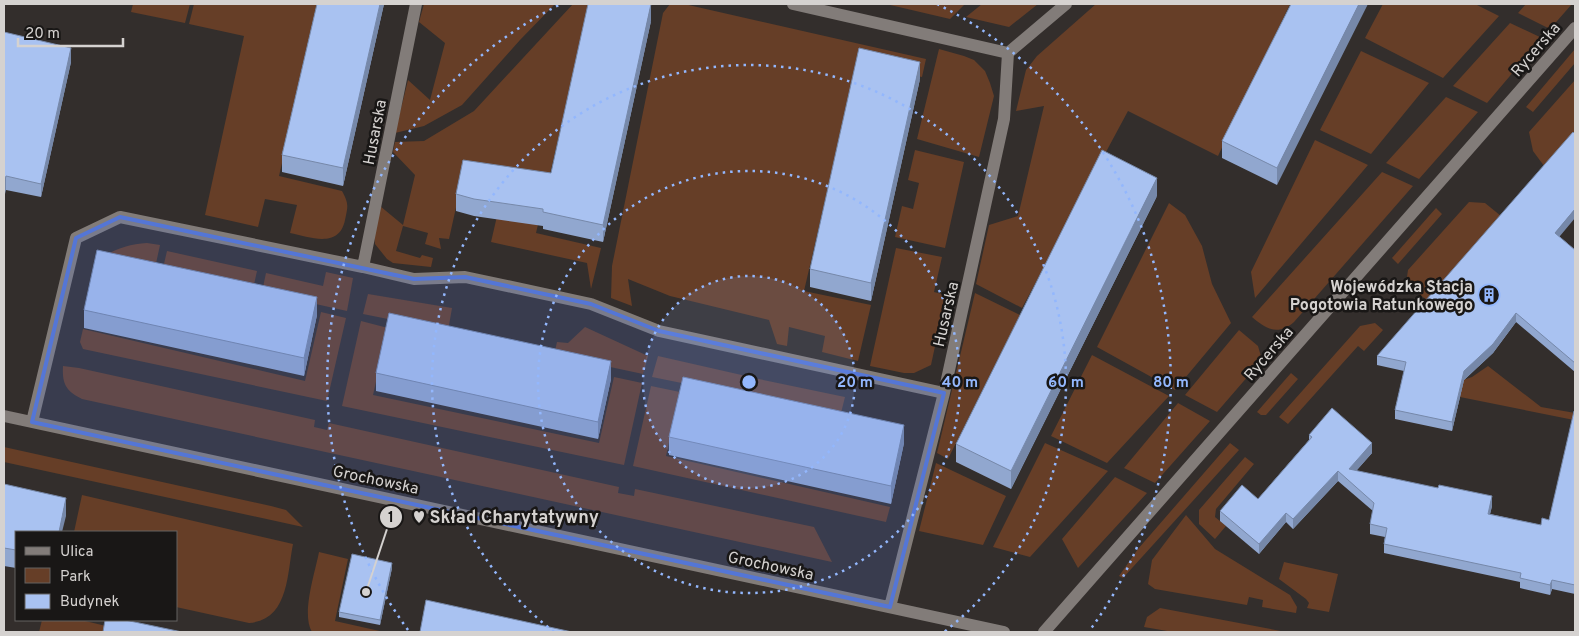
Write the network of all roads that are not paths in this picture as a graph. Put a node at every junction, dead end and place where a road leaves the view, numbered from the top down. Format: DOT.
graph roads {
  1 [pos="416,4"];
  2 [pos="793,4"];
  3 [pos="1066,4"];
  4 [pos="1575,28"];
  5 [pos="1008,53"];
  6 [pos="364,267"];
  7 [pos="944,393"];
  8 [pos="4,416"];
  9 [pos="32,422"];
  10 [pos="890,607"];
  11 [pos="1004,632"];
  12 [pos="1044,632"];
  1 -- 6 [label="street, Husarska"];
  2 -- 5 [label="street"];
  3 -- 5 [label="street"];
  4 -- 12 [label="street, Rycerska"];
  5 -- 7 [label="street, Husarska"];
  6 -- 7 [label="street"];
  6 -- 9 [label="street"];
  7 -- 10 [label="street, Husarska"];
  8 -- 9 [label="street, Grochowska"];
  9 -- 10 [label="street, Grochowska"];
  10 -- 11 [label="street, Grochowska"];
}
